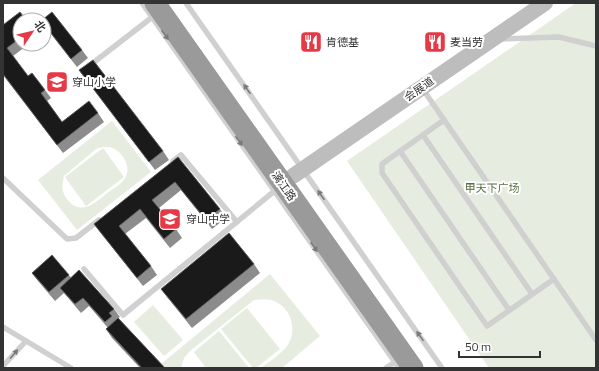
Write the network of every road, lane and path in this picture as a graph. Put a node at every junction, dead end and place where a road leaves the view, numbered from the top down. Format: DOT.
graph roads {
  1 [pos="142,3"];
  2 [pos="186,3"];
  3 [pos="545,3"];
  4 [pos="161,8"];
  5 [pos="492,39"];
  6 [pos="596,46"];
  7 [pos="82,71"];
  8 [pos="422,87"];
  9 [pos="444,120"];
  10 [pos="423,135"];
  11 [pos="400,151"];
  12 [pos="169,164"];
  13 [pos="3,178"];
  14 [pos="289,180"];
  15 [pos="107,214"];
  16 [pos="237,222"];
  17 [pos="84,269"];
  18 [pos="554,279"];
  19 [pos="532,294"];
  20 [pos="509,310"];
  21 [pos="3,327"];
  22 [pos="596,340"];
  23 [pos="26,341"];
  24 [pos="404,365"];
  25 [pos="3,366"];
  26 [pos="71,368"];
  27 [pos="386,368"];
  28 [pos="399,368"];
  29 [pos="429,368"];
  30 [pos="442,368"];
  1 -- 4 [label="lane"];
  14 -- 2 [label="lane, one-way"];
  3 -- 5 [label="street, 会展道"];
  4 -- 7 [label="lane"];
  4 -- 14 [label="highway, 漓江路"];
  5 -- 6 [label="lane"];
  5 -- 8 [label="street, 会展道"];
  8 -- 9 [label="lane"];
  8 -- 14 [label="street, 会展道"];
  9 -- 10 [label="lane"];
  9 -- 18 [label="lane"];
  10 -- 11 [label="lane"];
  10 -- 19 [label="lane"];
  11 -- 20 [label="lane"];
  11 -- 20 [label="lane"];
  12 -- 16 [label="lane"];
  13 -- 15 [label="lane"];
  14 -- 16 [label="lane"];
  14 -- 24 [label="highway, 漓江路, one-way"];
  14 -- 29 [label="highway, 漓江路"];
  30 -- 14 [label="lane, one-way"];
  16 -- 17 [label="lane"];
  18 -- 19 [label="lane"];
  18 -- 22 [label="lane"];
  19 -- 20 [label="lane"];
  21 -- 23 [label="lane"];
  25 -- 23 [label="lane, one-way"];
  23 -- 26 [label="lane"];
  24 -- 27 [label="lane"];
  24 -- 28 [label="lane"];
}
